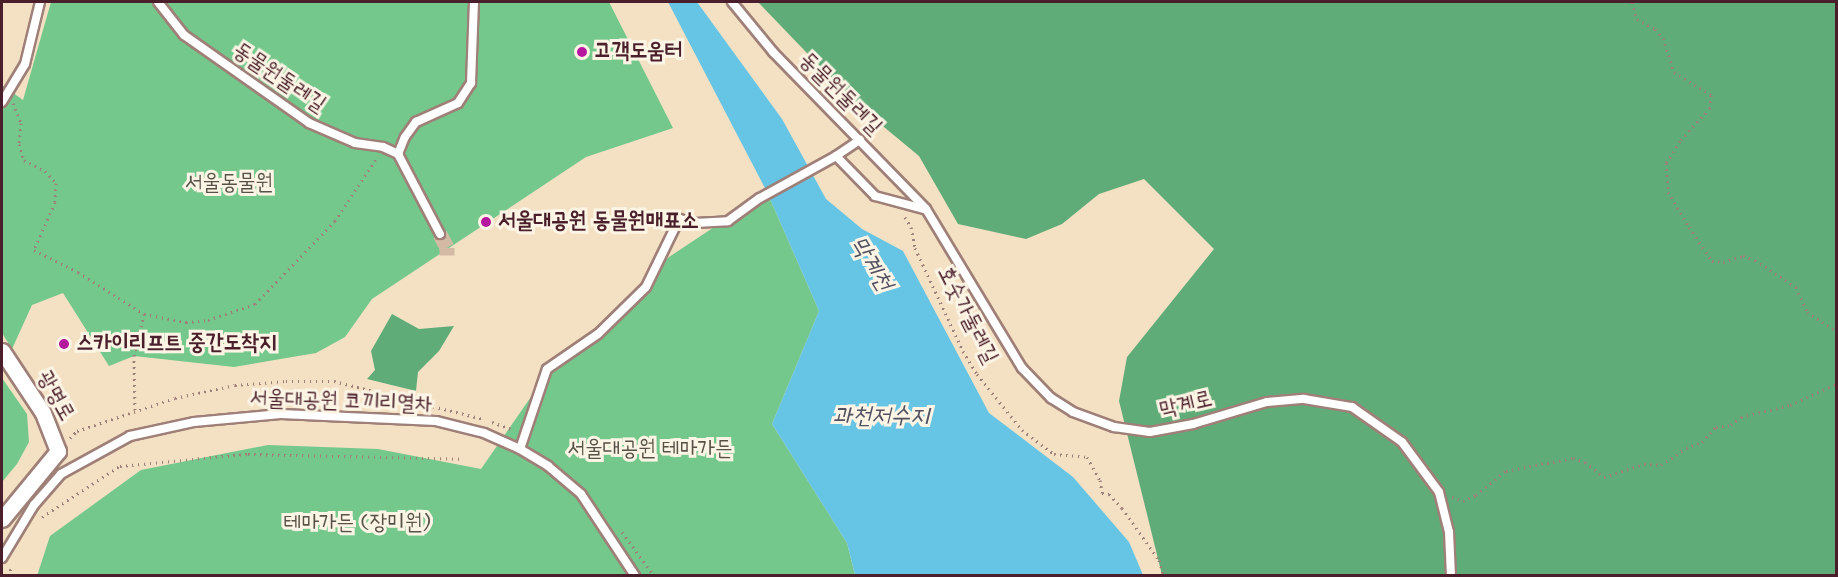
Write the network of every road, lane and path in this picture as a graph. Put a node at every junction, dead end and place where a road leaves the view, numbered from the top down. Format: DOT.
graph roads {
  1 [pos="40,2"];
  2 [pos="158,2"];
  3 [pos="474,2"];
  4 [pos="732,2"];
  5 [pos="1632,2"];
  6 [pos="4,99"];
  7 [pos="860,140"];
  8 [pos="383,147"];
  9 [pos="398,154"];
  10 [pos="836,156"];
  11 [pos="896,201"];
  12 [pos="926,209"];
  13 [pos="440,234"];
  14 [pos="144,314"];
  15 [pos="1836,331"];
  16 [pos="2,351"];
  17 [pos="1836,384"];
  18 [pos="135,410"];
  19 [pos="520,449"];
  20 [pos="461,459"];
  21 [pos="1439,492"];
  22 [pos="2,519"];
  23 [pos="38,523"];
  24 [pos="2,558"];
  25 [pos="14,560"];
  26 [pos="8,576"];
  27 [pos="635,576"];
  28 [pos="1164,576"];
  29 [pos="1451,576"];
  1 -- 6 [label="lane"];
  2 -- 8 [label="lane, 동물원둘레길"];
  3 -- 9 [label="lane"];
  4 -- 7 [label="lane, 동물원둘레길"];
  5 -- 15 [label="path"];
  6 -- 14 [label="path"];
  7 -- 10 [label="lane"];
  7 -- 12 [label="lane, 동물원둘레길"];
  8 -- 9 [label="lane, 동물원둘레길"];
  8 -- 14 [label="path"];
  9 -- 13 [label="lane"];
  10 -- 11 [label="lane"];
  10 -- 19 [label="lane"];
  11 -- 12 [label="lane"];
  11 -- 28 [label="path, 호숫가둘레길"];
  12 -- 21 [label="lane, 막계로"];
  14 -- 18 [label="path"];
  16 -- 22 [label="street, 광명로"];
  17 -- 21 [label="path"];
  19 -- 24 [label="lane, 서울대공원 코끼리열차"];
  19 -- 27 [label="lane, 서울대공원 코끼리열차"];
  20 -- 23 [label="path"];
  21 -- 29 [label="lane, 막계로"];
  25 -- 26 [label="path"];
}
